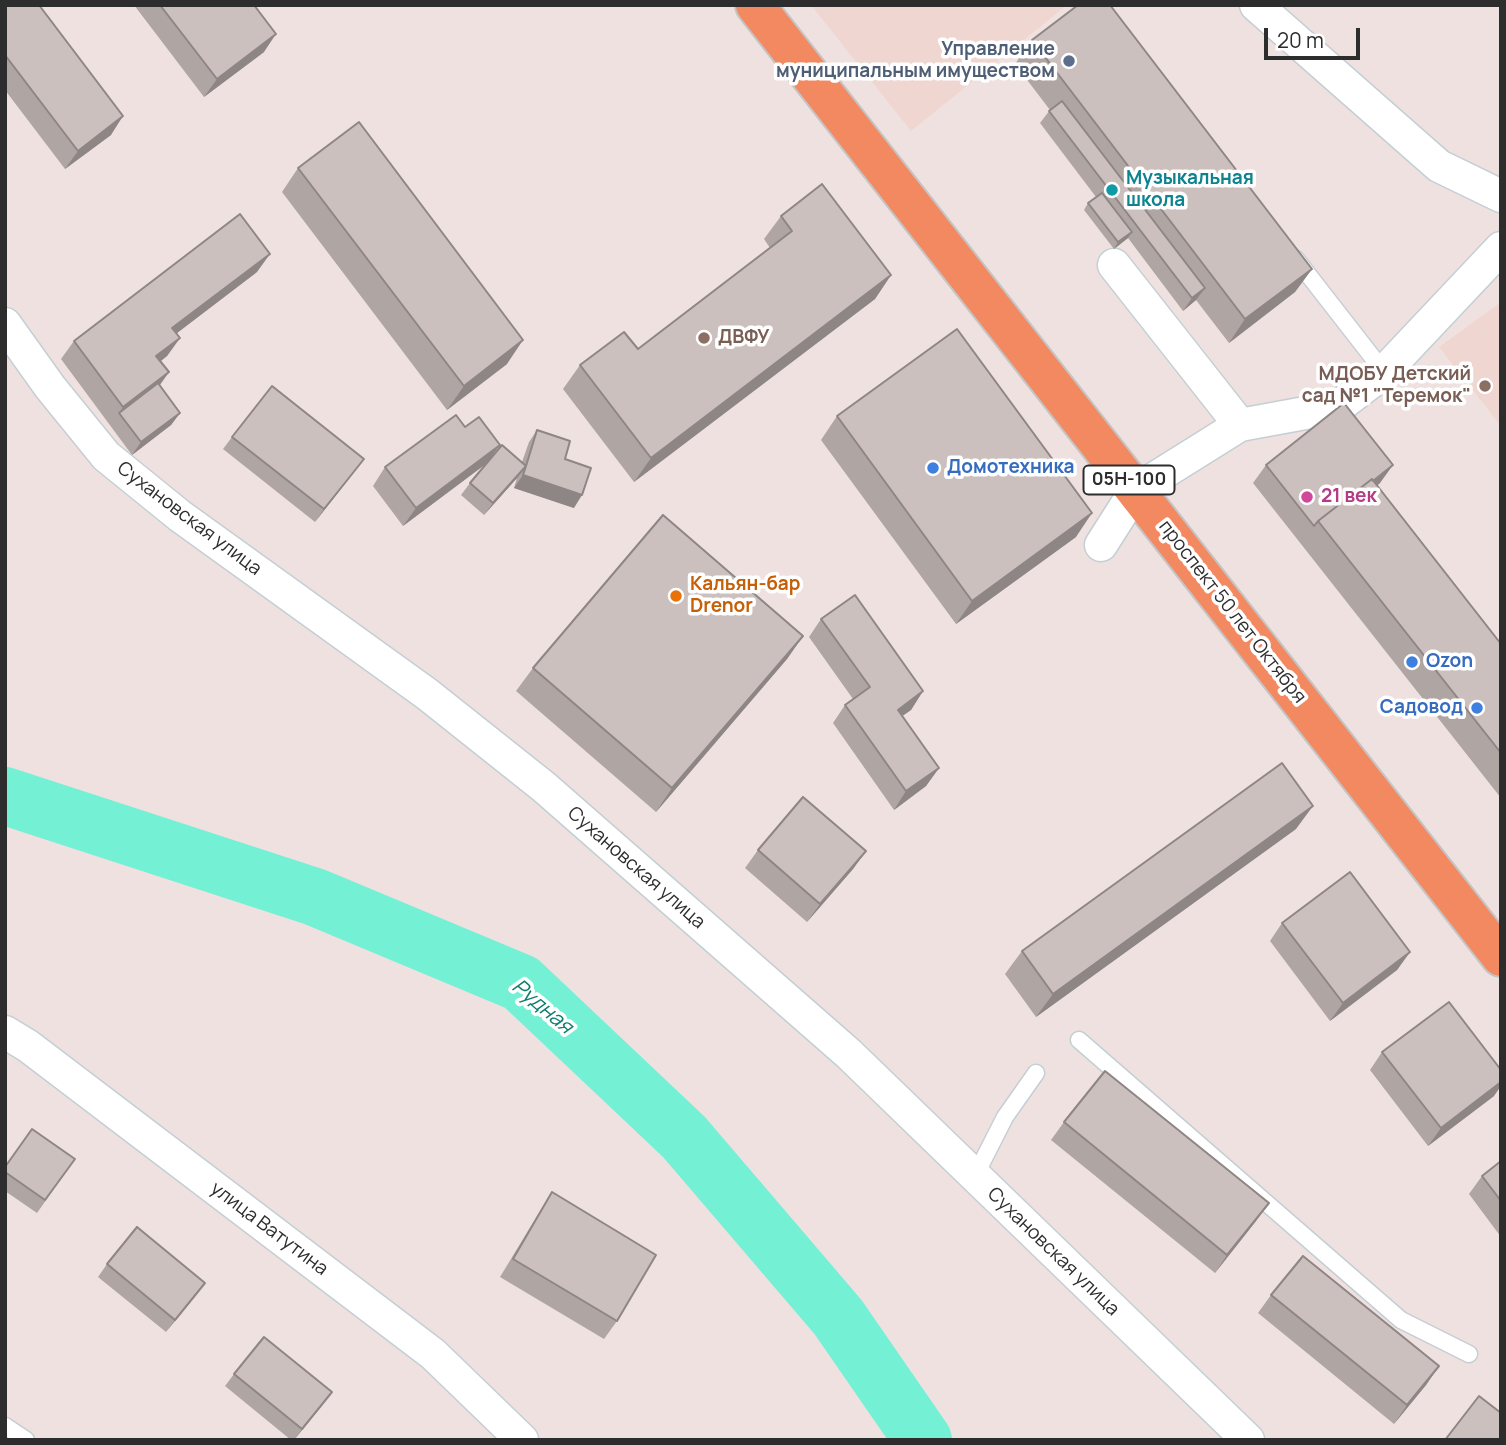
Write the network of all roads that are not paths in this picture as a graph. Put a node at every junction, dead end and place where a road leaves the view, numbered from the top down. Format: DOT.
graph roads {
  1 [pos="755,5"];
  2 [pos="1256,5"];
  3 [pos="1501,196"];
  4 [pos="1283,243"];
  5 [pos="1501,248"];
  6 [pos="1114,265"];
  7 [pos="5,324"];
  8 [pos="1384,372"];
  9 [pos="1240,425"];
  10 [pos="1136,490"];
  11 [pos="1101,545"];
  12 [pos="1501,957"];
  13 [pos="5,1032"];
  14 [pos="1079,1040"];
  15 [pos="1036,1073"];
  16 [pos="975,1176"];
  17 [pos="1469,1354"];
  18 [pos="5,1426"];
  19 [pos="26,1440"];
  20 [pos="522,1440"];
  21 [pos="1248,1440"];
  1 -- 10 [label="main road, проспект 50 лет Октября / 05Н-100"];
  2 -- 3 [label="street"];
  4 -- 8 [label="lane"];
  5 -- 8 [label="street"];
  6 -- 9 [label="street"];
  7 -- 16 [label="street, Сухановская улица"];
  8 -- 9 [label="street"];
  9 -- 10 [label="street"];
  10 -- 11 [label="street"];
  10 -- 12 [label="main road, проспект 50 лет Октября / 05Н-100"];
  13 -- 20 [label="street, улица Ватутина"];
  14 -- 17 [label="lane"];
  15 -- 16 [label="lane"];
  16 -- 21 [label="street, Сухановская улица"];
  18 -- 19 [label="lane"];
}
